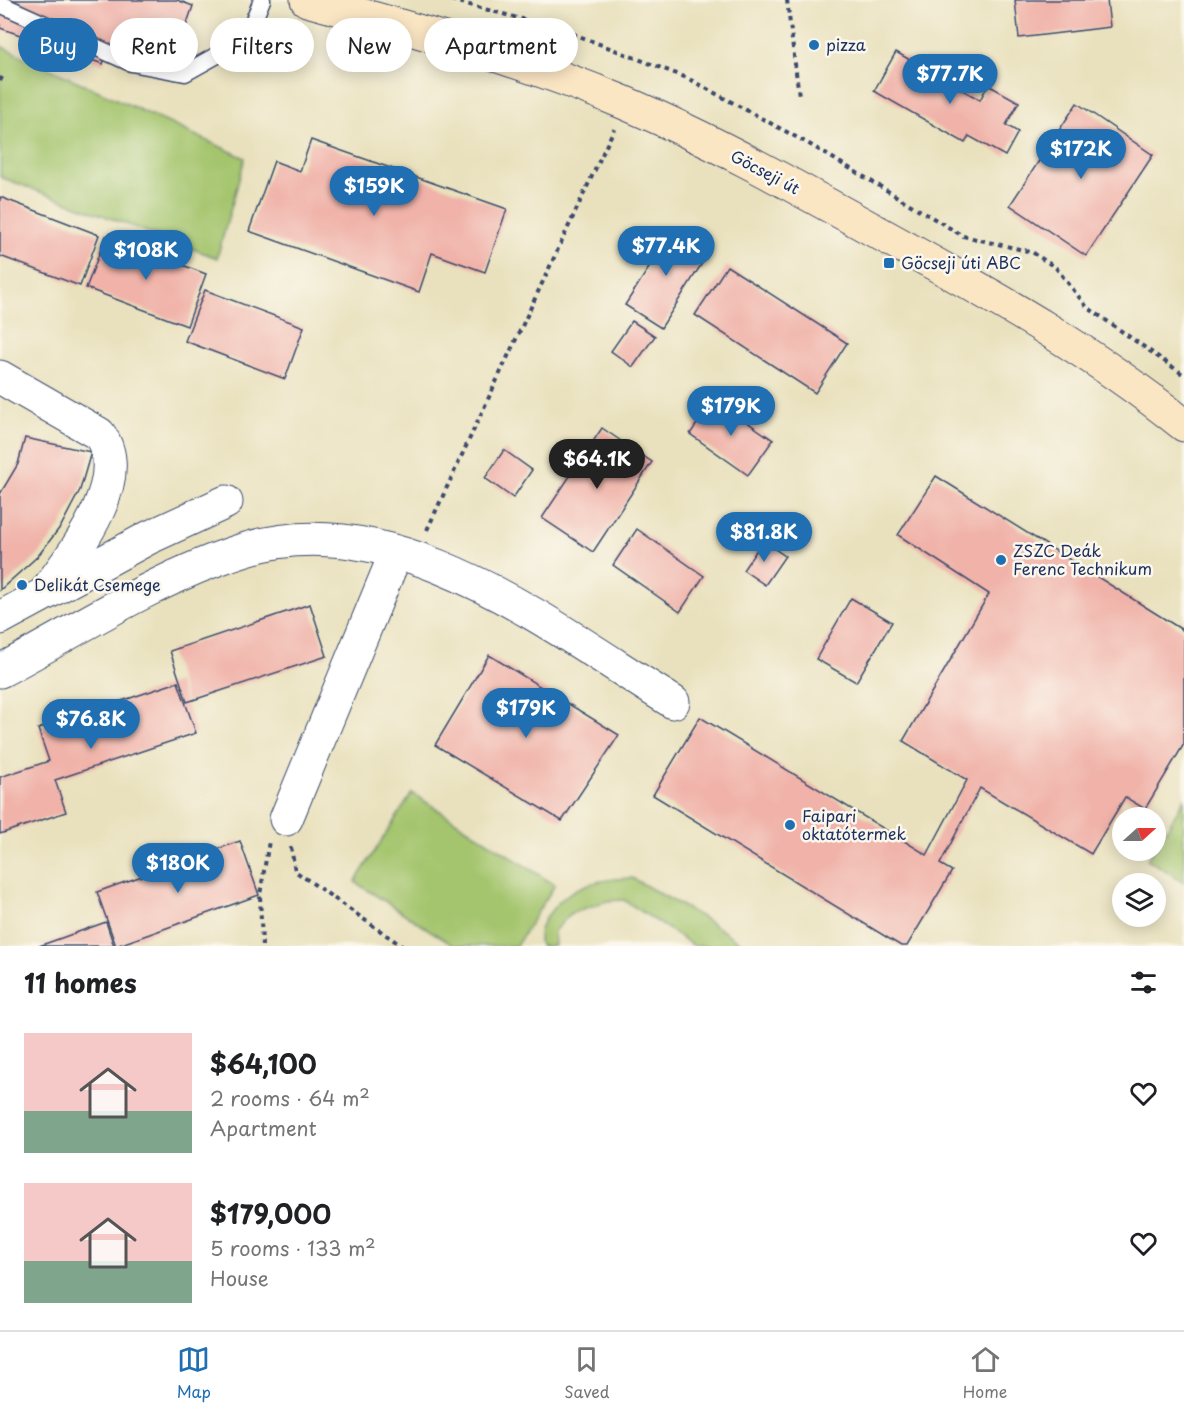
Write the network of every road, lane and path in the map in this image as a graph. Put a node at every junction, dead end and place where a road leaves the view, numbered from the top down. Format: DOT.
graph roads {
  1 [pos="262,0"];
  2 [pos="307,0"];
  3 [pos="451,0"];
  4 [pos="787,0"];
  5 [pos="0,4"];
  6 [pos="4,73"];
  7 [pos="0,81"];
  8 [pos="799,96"];
  9 [pos="618,120"];
  10 [pos="1184,375"];
  11 [pos="0,377"];
  12 [pos="1184,425"];
  13 [pos="226,502"];
  14 [pos="405,555"];
  15 [pos="47,590"];
  16 [pos="0,618"];
  17 [pos="0,672"];
  18 [pos="673,702"];
  19 [pos="286,819"];
  20 [pos="262,946"];
  21 [pos="402,946"];
  1 -- 5 [label="lane"];
  2 -- 12 [label="main road, Göcseji út"];
  3 -- 10 [label="path"];
  4 -- 8 [label="path"];
  6 -- 7 [label="path"];
  9 -- 14 [label="path"];
  11 -- 15 [label="street"];
  13 -- 15 [label="street"];
  14 -- 17 [label="street"];
  14 -- 18 [label="street"];
  14 -- 19 [label="street"];
  15 -- 16 [label="street"];
  19 -- 20 [label="path"];
  19 -- 21 [label="path"];
}
